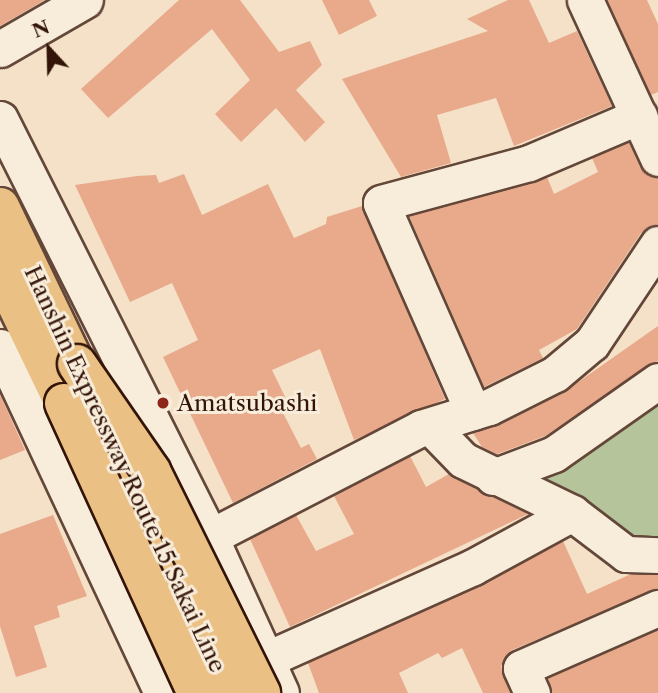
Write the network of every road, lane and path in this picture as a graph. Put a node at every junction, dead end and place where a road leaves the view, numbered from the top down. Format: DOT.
graph roads {
  1 [pos="85,0"];
  2 [pos="585,0"];
  3 [pos="0,49"];
  4 [pos="639,116"];
  5 [pos="0,119"];
  6 [pos="658,158"];
  7 [pos="0,207"];
  8 [pos="658,244"];
  9 [pos="0,270"];
  10 [pos="649,287"];
  11 [pos="0,347"];
  12 [pos="77,364"];
  13 [pos="658,381"];
  14 [pos="473,411"];
  15 [pos="430,426"];
  16 [pos="493,477"];
  17 [pos="572,513"];
  18 [pos="210,537"];
  19 [pos="658,555"];
  20 [pos="658,609"];
  21 [pos="263,676"];
  22 [pos="162,693"];
  23 [pos="168,693"];
  24 [pos="197,693"];
  25 [pos="230,693"];
  26 [pos="281,693"];
  27 [pos="532,693"];
  1 -- 3 [label="street"];
  2 -- 4 [label="street"];
  4 -- 6 [label="street"];
  4 -- 14 [label="street"];
  5 -- 18 [label="street"];
  7 -- 12 [label="highway, Hanshin Expressway Route 15 Sakai Line"];
  8 -- 10 [label="street"];
  9 -- 24 [label="highway, Hanshin Expressway Route 15 Sakai Line, bridge"];
  10 -- 14 [label="street"];
  11 -- 22 [label="street"];
  12 -- 21 [label="highway, bridge"];
  12 -- 25 [label="highway, Hanshin Expressway Route 15 Sakai Line, bridge"];
  13 -- 16 [label="street"];
  14 -- 15 [label="street"];
  15 -- 16 [label="street"];
  15 -- 18 [label="street"];
  16 -- 17 [label="street"];
  17 -- 19 [label="street"];
  17 -- 21 [label="street"];
  18 -- 21 [label="street"];
  20 -- 27 [label="street"];
  21 -- 23 [label="street"];
  21 -- 26 [label="street"];
}
